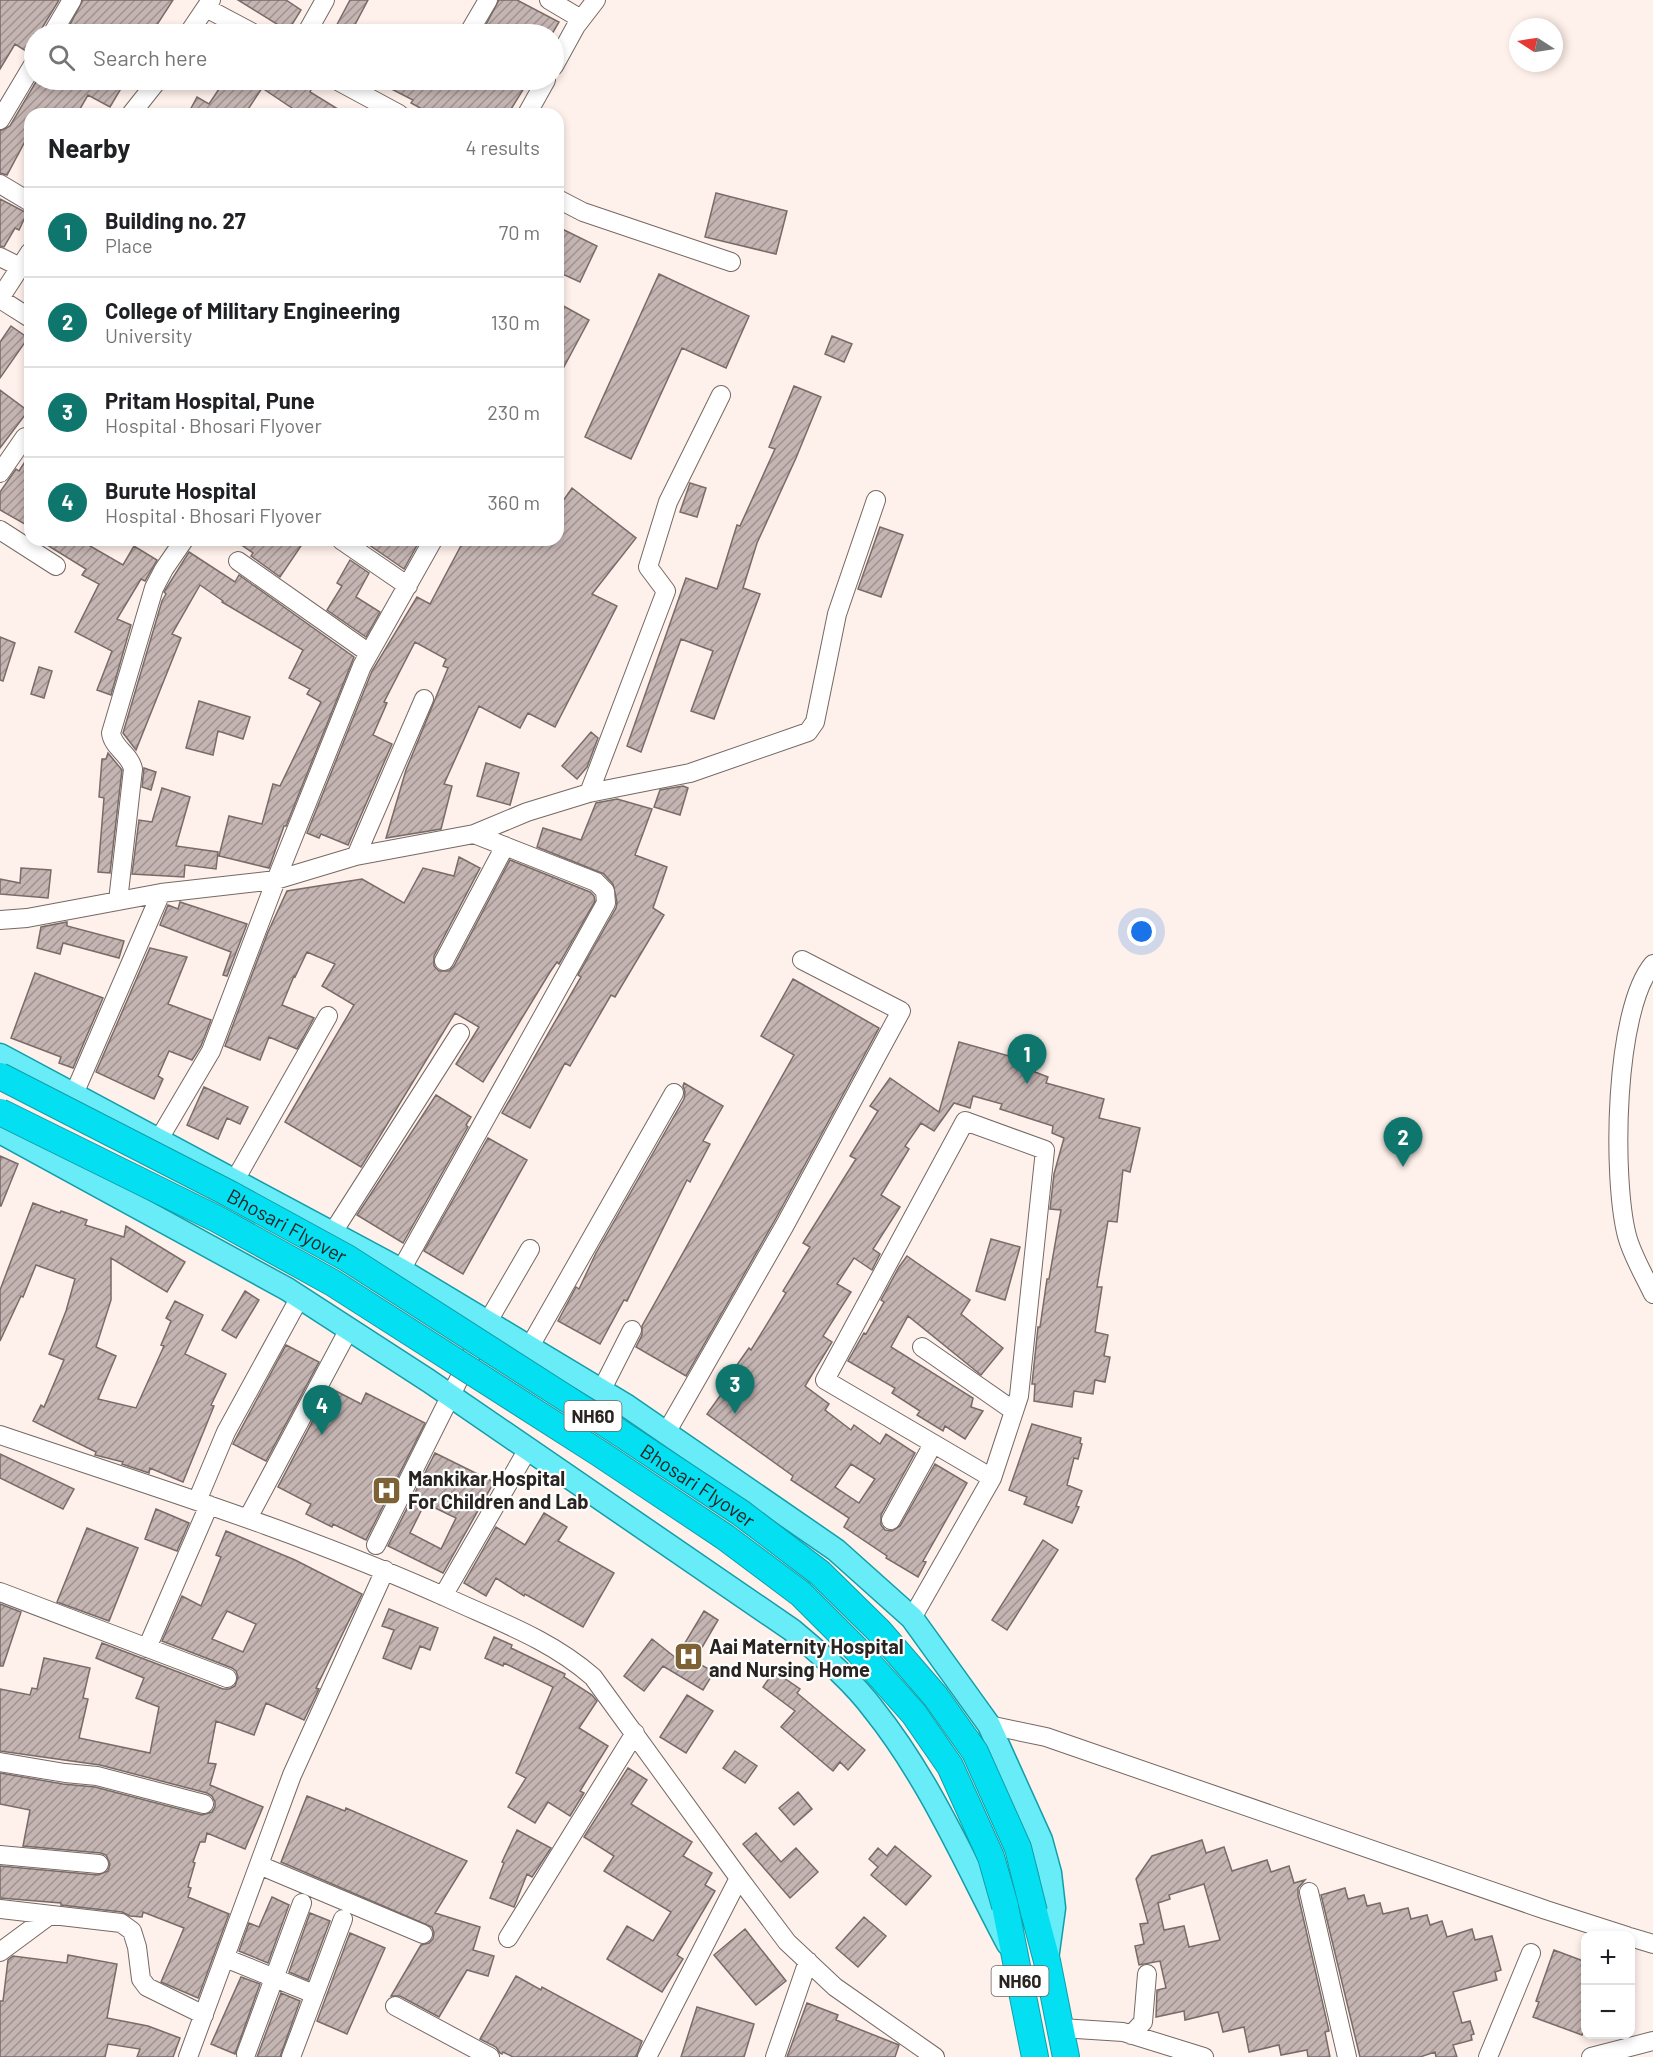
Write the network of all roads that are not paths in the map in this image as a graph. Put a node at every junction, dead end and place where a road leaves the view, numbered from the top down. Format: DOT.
graph roads {
  1 [pos="72,0"];
  2 [pos="325,0"];
  3 [pos="488,0"];
  4 [pos="549,0"];
  5 [pos="573,0"];
  6 [pos="209,4"];
  7 [pos="589,9"];
  8 [pos="58,24"];
  9 [pos="195,24"];
  10 [pos="240,24"];
  11 [pos="312,24"];
  12 [pos="474,24"];
  13 [pos="564,50"];
  14 [pos="24,80"];
  15 [pos="150,90"];
  16 [pos="355,90"];
  17 [pos="540,90"];
  18 [pos="136,108"];
  19 [pos="388,108"];
  20 [pos="530,108"];
  21 [pos="0,120"];
  22 [pos="0,184"];
  23 [pos="24,198"];
  24 [pos="564,202"];
  25 [pos="0,257"];
  26 [pos="24,261"];
  27 [pos="731,262"];
  28 [pos="20,267"];
  29 [pos="0,298"];
  30 [pos="24,314"];
  31 [pos="721,395"];
  32 [pos="24,438"];
  33 [pos="0,473"];
  34 [pos="876,500"];
  35 [pos="0,530"];
  36 [pos="24,545"];
  37 [pos="25,546"];
  38 [pos="180,546"];
  39 [pos="350,546"];
  40 [pos="430,546"];
  41 [pos="238,561"];
  42 [pos="56,566"];
  43 [pos="408,586"];
  44 [pos="369,653"];
  45 [pos="424,699"];
  46 [pos="589,793"];
  47 [pos="474,834"];
  48 [pos="505,846"];
  49 [pos="357,856"];
  50 [pos="276,880"];
  51 [pos="161,892"];
  52 [pos="117,901"];
  53 [pos="1,924"];
  54 [pos="802,960"];
  55 [pos="444,961"];
  56 [pos="1653,964"];
  57 [pos="328,1016"];
  58 [pos="460,1033"];
  59 [pos="0,1055"];
  60 [pos="0,1076"];
  61 [pos="674,1093"];
  62 [pos="74,1094"];
  63 [pos="0,1112"];
  64 [pos="0,1132"];
  65 [pos="159,1139"];
  66 [pos="235,1180"];
  67 [pos="333,1232"];
  68 [pos="530,1249"];
  69 [pos="401,1269"];
  70 [pos="1653,1294"];
  71 [pos="300,1297"];
  72 [pos="487,1323"];
  73 [pos="349,1329"];
  74 [pos="632,1330"];
  75 [pos="922,1347"];
  76 [pos="529,1348"];
  77 [pos="601,1391"];
  78 [pos="451,1398"];
  79 [pos="1014,1411"];
  80 [pos="666,1433"];
  81 [pos="0,1435"];
  82 [pos="933,1443"];
  83 [pos="528,1449"];
  84 [pos="992,1478"];
  85 [pos="203,1503"];
  86 [pos="248,1518"];
  87 [pos="891,1520"];
  88 [pos="376,1545"];
  89 [pos="385,1570"];
  90 [pos="0,1592"];
  91 [pos="443,1596"];
  92 [pos="912,1618"];
  93 [pos="147,1648"];
  94 [pos="226,1678"];
  95 [pos="989,1725"];
  96 [pos="635,1734"];
  97 [pos="0,1762"];
  98 [pos="204,1804"];
  99 [pos="0,1855"];
  100 [pos="99,1864"];
  101 [pos="259,1864"];
  102 [pos="738,1878"];
  103 [pos="1309,1892"];
  104 [pos="302,1903"];
  105 [pos="0,1909"];
  106 [pos="346,1911"];
  107 [pos="50,1915"];
  108 [pos="1613,1931"];
  109 [pos="423,1934"];
  110 [pos="508,1938"];
  111 [pos="1635,1938"];
  112 [pos="1653,1944"];
  113 [pos="0,1952"];
  114 [pos="1531,1953"];
  115 [pos="1015,1956"];
  116 [pos="225,1958"];
  117 [pos="1047,1961"];
  118 [pos="808,1962"];
  119 [pos="1147,1974"];
  120 [pos="275,1978"];
  121 [pos="314,1994"];
  122 [pos="395,2006"];
  123 [pos="204,2015"];
  124 [pos="1061,2028"];
  125 [pos="1124,2033"];
  126 [pos="1653,2042"];
  127 [pos="911,2050"];
  128 [pos="246,2054"];
  129 [pos="188,2057"];
  130 [pos="291,2057"];
  131 [pos="490,2057"];
  132 [pos="647,2057"];
  133 [pos="774,2057"];
  134 [pos="935,2057"];
  135 [pos="1035,2057"];
  136 [pos="1066,2057"];
  137 [pos="1204,2057"];
  138 [pos="1347,2057"];
  139 [pos="1488,2057"];
  140 [pos="1591,2057"];
  1 -- 8 [label="street"];
  2 -- 11 [label="street"];
  3 -- 12 [label="street"];
  4 -- 7 [label="street"];
  5 -- 7 [label="street"];
  6 -- 9 [label="street"];
  6 -- 10 [label="street"];
  7 -- 13 [label="street"];
  14 -- 21 [label="street"];
  15 -- 18 [label="street"];
  16 -- 19 [label="street"];
  17 -- 20 [label="street"];
  22 -- 23 [label="street"];
  24 -- 27 [label="street"];
  25 -- 28 [label="street"];
  26 -- 28 [label="street"];
  28 -- 29 [label="street"];
  29 -- 30 [label="street"];
  31 -- 46 [label="street"];
  32 -- 33 [label="street"];
  34 -- 46 [label="street"];
  35 -- 36 [label="street"];
  37 -- 42 [label="street"];
  38 -- 52 [label="street"];
  39 -- 43 [label="street"];
  40 -- 43 [label="street"];
  41 -- 44 [label="street"];
  43 -- 44 [label="street"];
  44 -- 50 [label="street"];
  45 -- 49 [label="street"];
  46 -- 47 [label="street"];
  47 -- 48 [label="street"];
  47 -- 49 [label="street"];
  48 -- 55 [label="street"];
  48 -- 69 [label="street"];
  49 -- 50 [label="street"];
  50 -- 51 [label="street"];
  50 -- 65 [label="street"];
  51 -- 52 [label="street"];
  51 -- 62 [label="street"];
  52 -- 53 [label="street"];
  54 -- 80 [label="street"];
  56 -- 70 [label="street"];
  57 -- 66 [label="street"];
  58 -- 67 [label="street"];
  59 -- 62 [label="main road"];
  60 -- 117 [label="highway, Bhosari Flyover / NH60, bridge"];
  61 -- 76 [label="street"];
  62 -- 65 [label="main road"];
  63 -- 115 [label="highway, Bhosari Flyover / NH60, bridge"];
  64 -- 71 [label="main road"];
  65 -- 66 [label="main road"];
  66 -- 67 [label="main road"];
  67 -- 69 [label="main road"];
  68 -- 72 [label="street"];
  69 -- 72 [label="main road"];
  71 -- 73 [label="main road"];
  71 -- 85 [label="street"];
  72 -- 76 [label="main road"];
  72 -- 78 [label="street"];
  73 -- 78 [label="main road"];
  73 -- 86 [label="street"];
  74 -- 77 [label="street"];
  75 -- 79 [label="street"];
  76 -- 77 [label="main road"];
  77 -- 80 [label="main road"];
  78 -- 83 [label="main road"];
  78 -- 88 [label="street"];
  79 -- 82 [label="street"];
  79 -- 84 [label="street"];
  80 -- 92 [label="main road"];
  81 -- 85 [label="street"];
  82 -- 84 [label="street"];
  82 -- 87 [label="street"];
  83 -- 91 [label="street"];
  83 -- 115 [label="main road"];
  84 -- 92 [label="street"];
  85 -- 86 [label="street"];
  85 -- 93 [label="street"];
  86 -- 89 [label="street"];
  89 -- 91 [label="street"];
  89 -- 101 [label="street"];
  90 -- 93 [label="street"];
  91 -- 96 [label="street"];
  92 -- 95 [label="main road"];
  93 -- 94 [label="street"];
  95 -- 108 [label="street"];
  95 -- 117 [label="main road"];
  96 -- 102 [label="street"];
  96 -- 110 [label="street"];
  97 -- 98 [label="street"];
  99 -- 100 [label="street"];
  101 -- 106 [label="street"];
  101 -- 116 [label="street"];
  102 -- 118 [label="street"];
  102 -- 132 [label="street"];
  103 -- 138 [label="street"];
  104 -- 120 [label="street"];
  105 -- 107 [label="street"];
  106 -- 109 [label="street"];
  106 -- 121 [label="street"];
  107 -- 113 [label="street"];
  107 -- 123 [label="street"];
  111 -- 112 [label="street"];
  114 -- 139 [label="street"];
  115 -- 135 [label="highway, NH60"];
  116 -- 120 [label="street"];
  116 -- 123 [label="street"];
  117 -- 124 [label="highway, NH60"];
  118 -- 127 [label="street"];
  118 -- 133 [label="street"];
  119 -- 125 [label="street"];
  120 -- 121 [label="street"];
  120 -- 128 [label="street"];
  121 -- 130 [label="street"];
  122 -- 131 [label="street"];
  123 -- 129 [label="street"];
  124 -- 125 [label="street"];
  124 -- 136 [label="highway, NH60"];
  125 -- 137 [label="street"];
  126 -- 140 [label="street"];
  127 -- 134 [label="street"];
}
